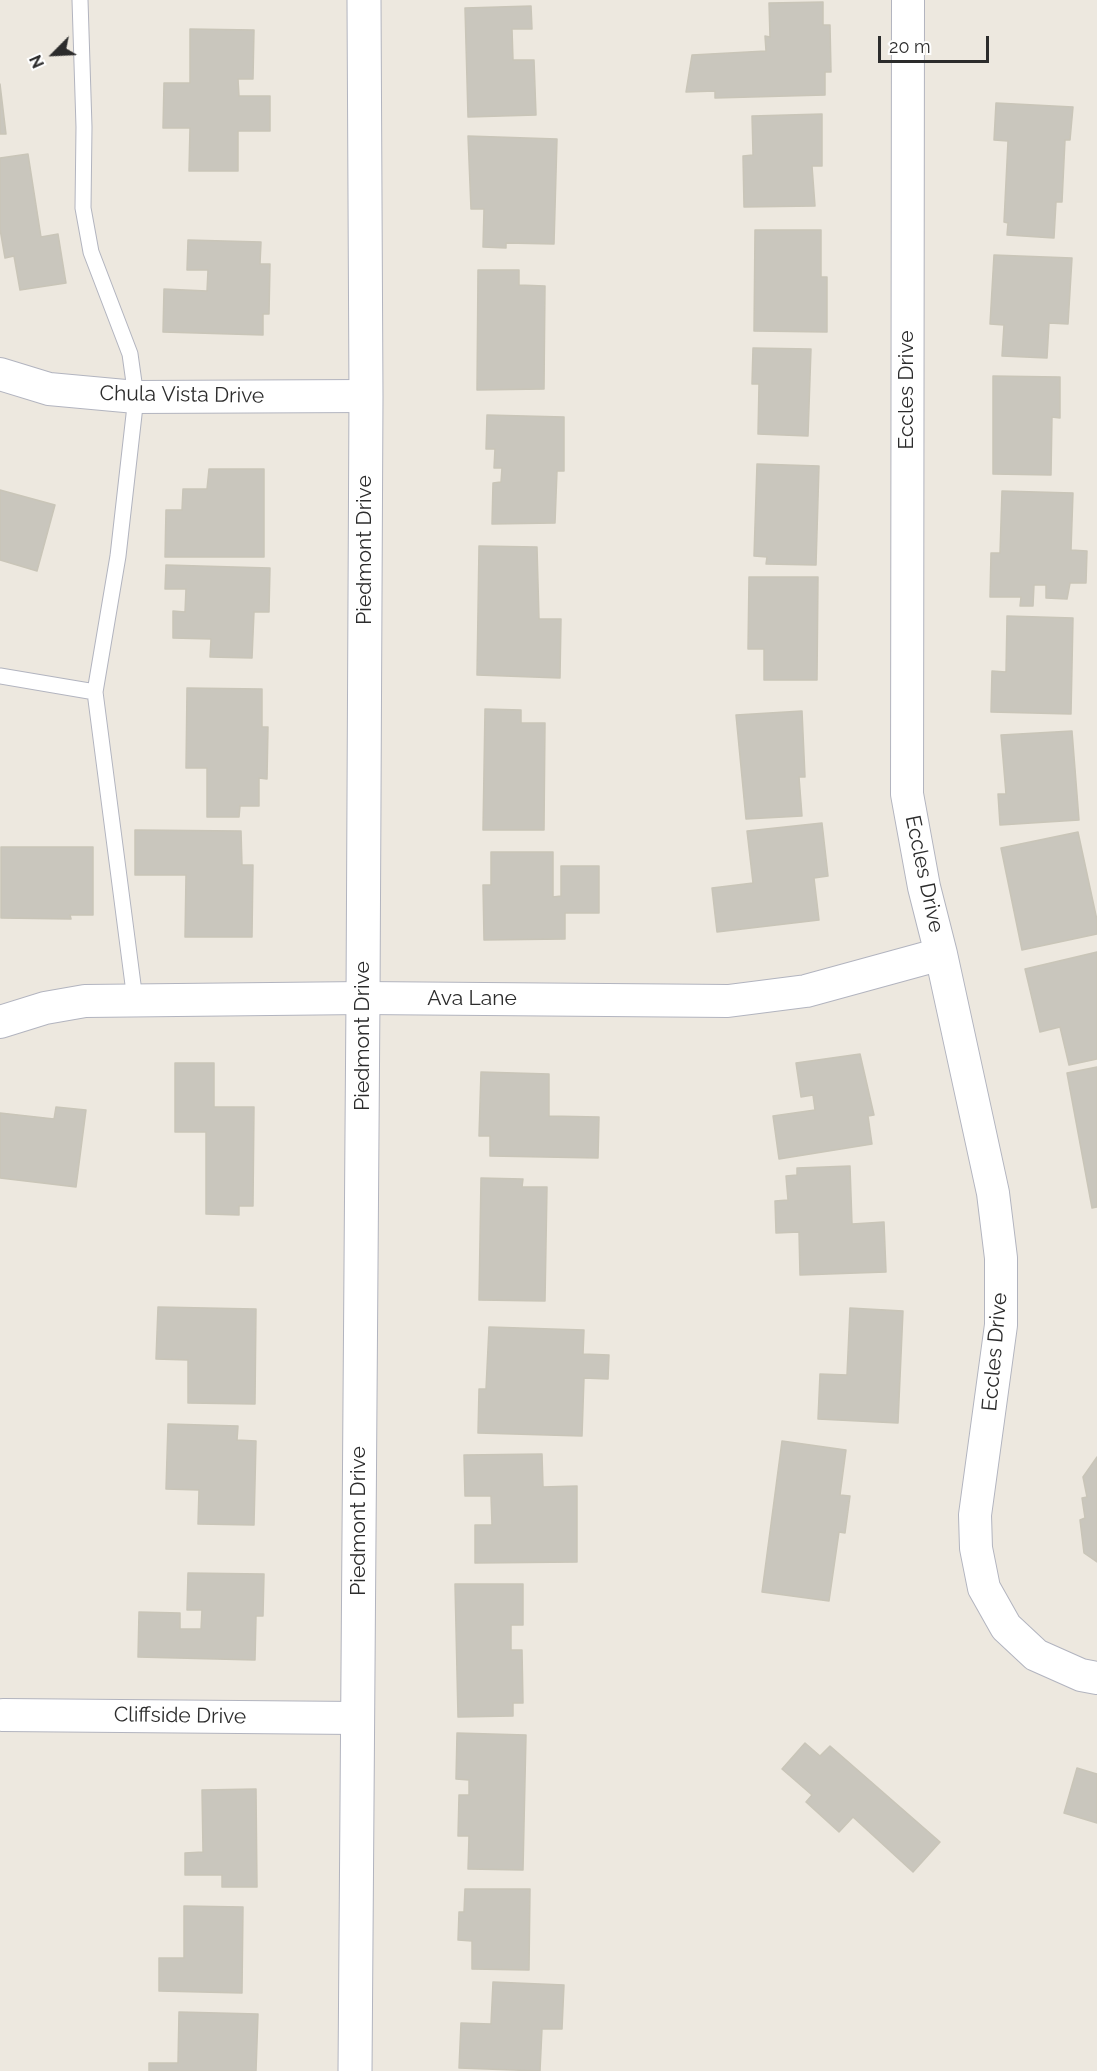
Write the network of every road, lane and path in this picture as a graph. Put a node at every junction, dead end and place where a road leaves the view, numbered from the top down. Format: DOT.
graph roads {
  1 [pos="80,0"];
  2 [pos="364,0"];
  3 [pos="908,0"];
  4 [pos="0,374"];
  5 [pos="366,396"];
  6 [pos="136,397"];
  7 [pos="0,676"];
  8 [pos="95,692"];
  9 [pos="941,954"];
  10 [pos="363,998"];
  11 [pos="135,1000"];
  12 [pos="0,1023"];
  13 [pos="1097,1678"];
  14 [pos="3,1715"];
  15 [pos="357,1718"];
  16 [pos="355,2071"];
  1 -- 6 [label="lane"];
  2 -- 5 [label="street, Piedmont Drive"];
  3 -- 9 [label="street, Eccles Drive"];
  4 -- 6 [label="street, Chula Vista Drive"];
  5 -- 6 [label="street, Chula Vista Drive"];
  5 -- 10 [label="street, Piedmont Drive"];
  6 -- 8 [label="lane"];
  7 -- 8 [label="lane"];
  8 -- 11 [label="lane"];
  9 -- 10 [label="street, Ava Lane"];
  9 -- 13 [label="street, Eccles Drive"];
  10 -- 11 [label="street, Ava Lane"];
  10 -- 15 [label="street, Piedmont Drive"];
  11 -- 12 [label="street, Ava Lane"];
  14 -- 15 [label="street, Cliffside Drive"];
  15 -- 16 [label="street, Piedmont Drive"];
}
